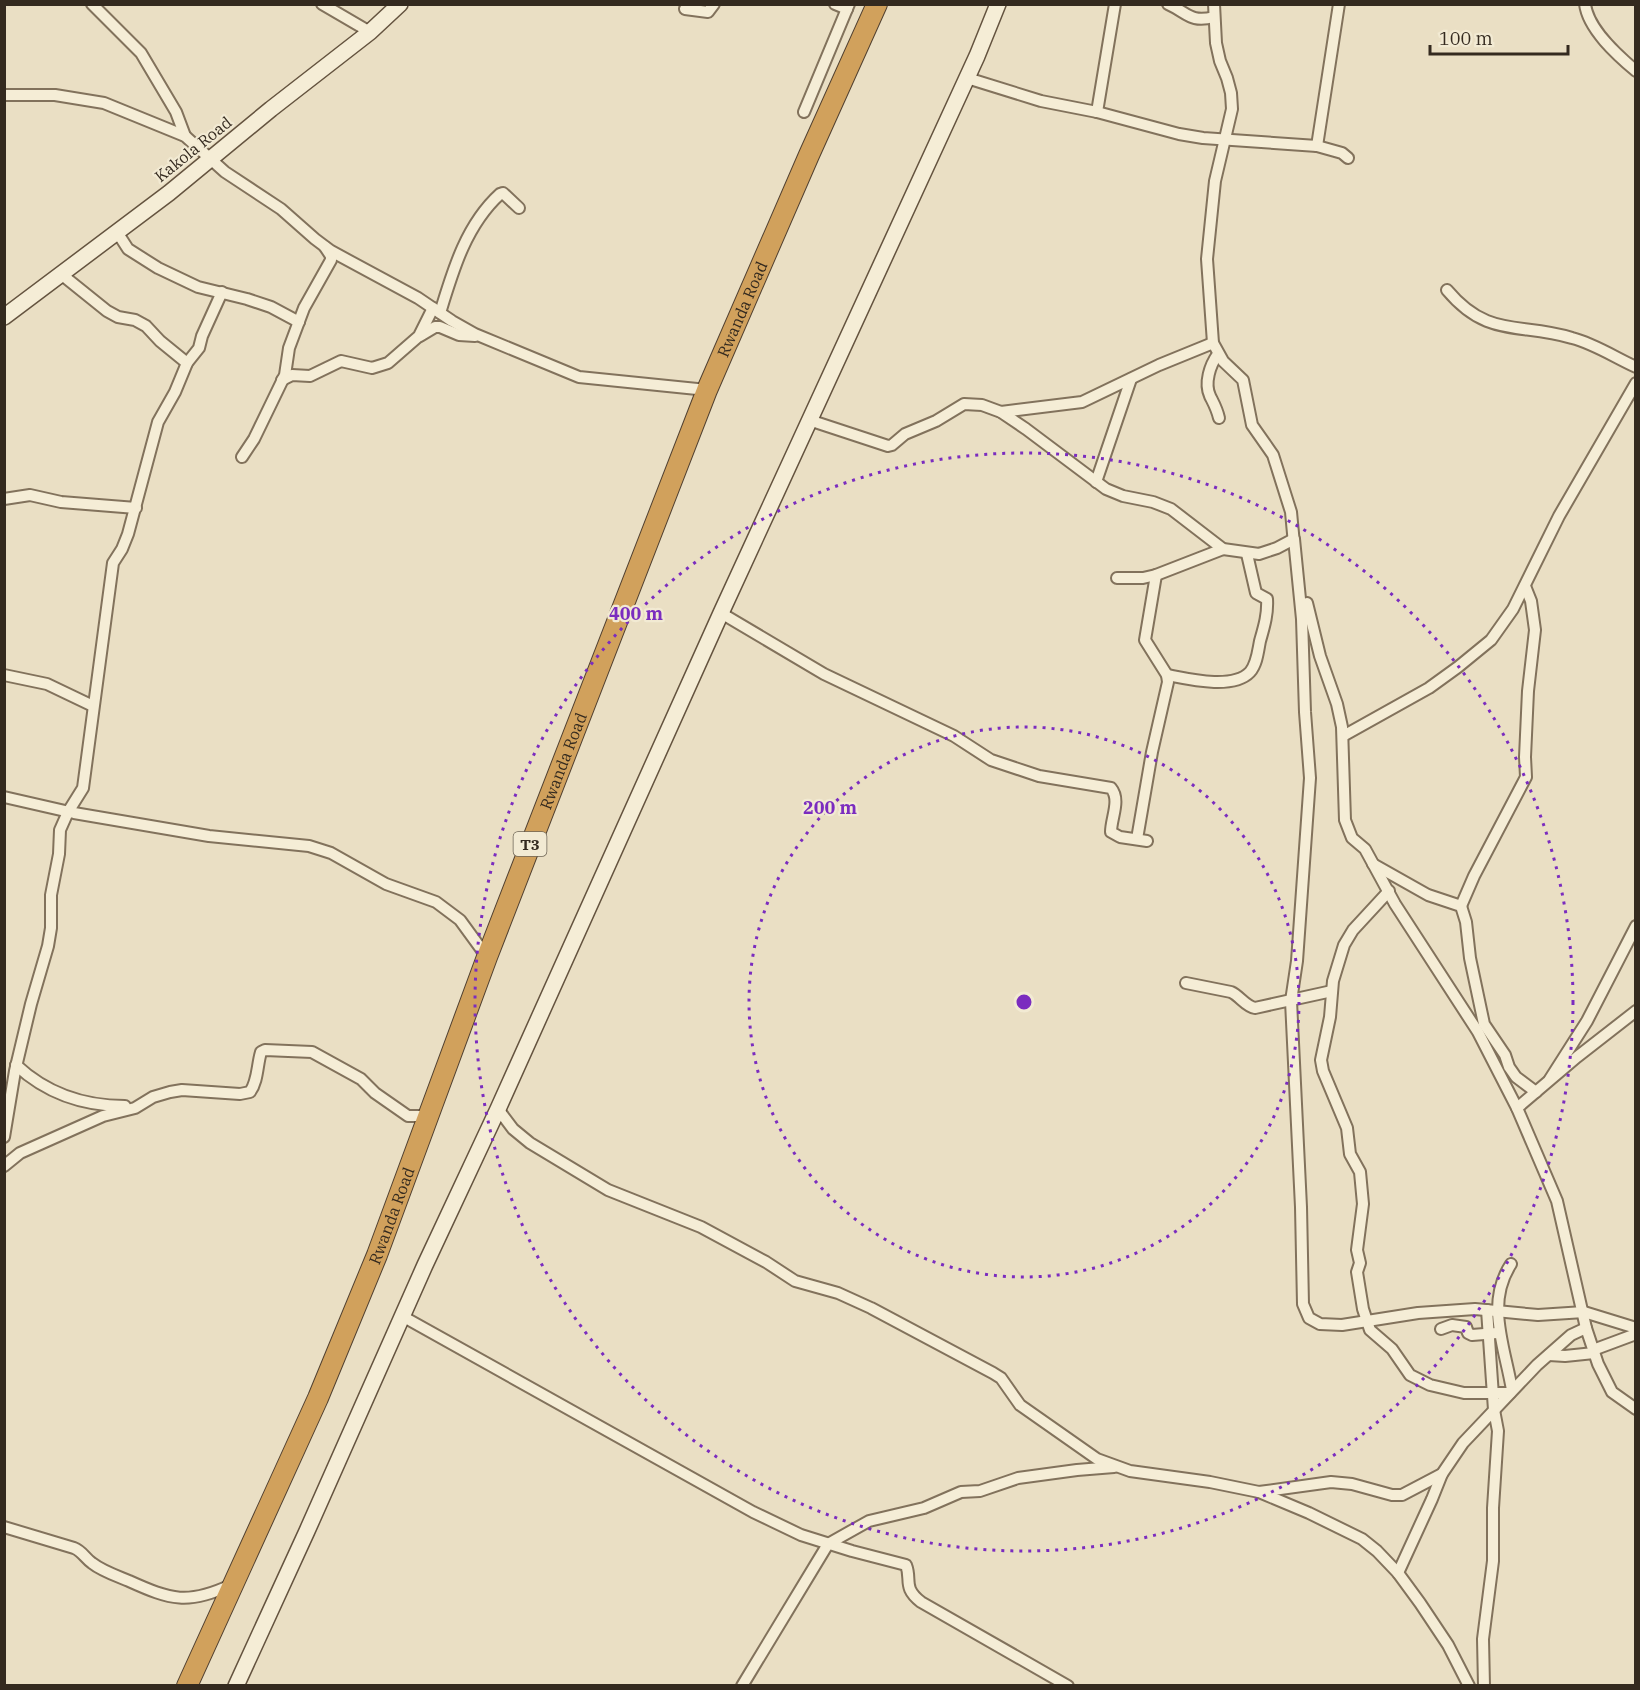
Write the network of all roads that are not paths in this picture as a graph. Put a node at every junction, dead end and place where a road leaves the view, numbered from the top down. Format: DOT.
graph roads {
  1 [pos="92,4"];
  2 [pos="322,4"];
  3 [pos="400,4"];
  4 [pos="714,4"];
  5 [pos="835,4"];
  6 [pos="877,4"];
  7 [pos="998,4"];
  8 [pos="1115,4"];
  9 [pos="1168,4"];
  10 [pos="1214,4"];
  11 [pos="1339,4"];
  12 [pos="1585,4"];
  13 [pos="848,7"];
  14 [pos="686,9"];
  15 [pos="1214,16"];
  16 [pos="370,32"];
  17 [pos="1635,71"];
  18 [pos="967,78"];
  19 [pos="4,94"];
  20 [pos="804,112"];
  21 [pos="1097,112"];
  22 [pos="185,136"];
  23 [pos="1224,139"];
  24 [pos="1317,146"];
  25 [pos="210,158"];
  26 [pos="1348,158"];
  27 [pos="519,208"];
  28 [pos="117,232"];
  29 [pos="325,246"];
  30 [pos="61,274"];
  31 [pos="1447,290"];
  32 [pos="222,292"];
  33 [pos="437,311"];
  34 [pos="4,316"];
  35 [pos="299,322"];
  36 [pos="479,336"];
  37 [pos="414,340"];
  38 [pos="1213,342"];
  39 [pos="1218,354"];
  40 [pos="187,363"];
  41 [pos="1635,367"];
  42 [pos="1131,379"];
  43 [pos="282,380"];
  44 [pos="1635,383"];
  45 [pos="707,390"];
  46 [pos="1001,412"];
  47 [pos="1219,418"];
  48 [pos="809,420"];
  49 [pos="242,457"];
  50 [pos="1096,482"];
  51 [pos="4,499"];
  52 [pos="136,508"];
  53 [pos="1294,542"];
  54 [pos="1223,549"];
  55 [pos="1247,554"];
  56 [pos="1156,575"];
  57 [pos="1118,578"];
  58 [pos="1525,586"];
  59 [pos="721,613"];
  60 [pos="4,675"];
  61 [pos="1167,675"];
  62 [pos="93,706"];
  63 [pos="1343,736"];
  64 [pos="4,797"];
  65 [pos="68,812"];
  66 [pos="1372,863"];
  67 [pos="1389,891"];
  68 [pos="1461,906"];
  69 [pos="1635,926"];
  70 [pos="486,957"];
  71 [pos="1186,983"];
  72 [pos="1332,992"];
  73 [pos="1291,1001"];
  74 [pos="1635,1011"];
  75 [pos="16,1065"];
  76 [pos="1550,1079"];
  77 [pos="1536,1092"];
  78 [pos="138,1106"];
  79 [pos="1517,1108"];
  80 [pos="498,1109"];
  81 [pos="428,1116"];
  82 [pos="4,1137"];
  83 [pos="4,1166"];
  84 [pos="1511,1264"];
  85 [pos="1492,1310"];
  86 [pos="1584,1312"];
  87 [pos="402,1316"];
  88 [pos="1367,1323"];
  89 [pos="1586,1328"];
  90 [pos="1635,1328"];
  91 [pos="1441,1329"];
  92 [pos="1495,1333"];
  93 [pos="1635,1334"];
  94 [pos="1594,1352"];
  95 [pos="1549,1355"];
  96 [pos="1511,1391"];
  97 [pos="1493,1392"];
  98 [pos="1635,1409"];
  99 [pos="1494,1410"];
  100 [pos="1115,1467"];
  101 [pos="1442,1474"];
  102 [pos="1259,1492"];
  103 [pos="4,1527"];
  104 [pos="828,1544"];
  105 [pos="1398,1573"];
  106 [pos="231,1585"];
  107 [pos="187,1686"];
  108 [pos="236,1686"];
  109 [pos="742,1686"];
  110 [pos="1068,1686"];
  111 [pos="1469,1686"];
  112 [pos="1484,1686"];
  1 -- 22 [label="street"];
  2 -- 16 [label="street"];
  3 -- 16 [label="street, Kakola Road"];
  4 -- 14 [label="street"];
  5 -- 13 [label="street"];
  6 -- 45 [label="highway, Rwanda Road / T3"];
  7 -- 18 [label="street"];
  8 -- 21 [label="street"];
  9 -- 15 [label="street"];
  10 -- 15 [label="street"];
  11 -- 24 [label="street"];
  12 -- 17 [label="street"];
  13 -- 20 [label="street"];
  15 -- 23 [label="street"];
  16 -- 25 [label="street, Kakola Road"];
  18 -- 21 [label="street"];
  18 -- 48 [label="street"];
  19 -- 22 [label="street"];
  21 -- 23 [label="street"];
  22 -- 25 [label="street"];
  23 -- 24 [label="street"];
  23 -- 38 [label="street"];
  24 -- 26 [label="street"];
  25 -- 28 [label="street, Kakola Road"];
  25 -- 29 [label="street"];
  27 -- 33 [label="street"];
  28 -- 30 [label="street, Kakola Road"];
  28 -- 32 [label="street"];
  29 -- 33 [label="street"];
  29 -- 35 [label="street"];
  30 -- 34 [label="street, Kakola Road"];
  30 -- 40 [label="street"];
  31 -- 41 [label="street"];
  32 -- 35 [label="street"];
  32 -- 40 [label="street"];
  33 -- 36 [label="street"];
  33 -- 37 [label="street"];
  35 -- 43 [label="street"];
  36 -- 37 [label="street"];
  36 -- 45 [label="street"];
  37 -- 43 [label="street"];
  38 -- 39 [label="street"];
  38 -- 42 [label="street"];
  39 -- 47 [label="street"];
  39 -- 53 [label="street"];
  40 -- 52 [label="street"];
  42 -- 46 [label="street"];
  42 -- 50 [label="street"];
  43 -- 49 [label="street"];
  44 -- 58 [label="street"];
  45 -- 70 [label="highway, Rwanda Road / T3"];
  46 -- 48 [label="street"];
  46 -- 50 [label="street"];
  48 -- 59 [label="street"];
  50 -- 54 [label="street"];
  51 -- 52 [label="street"];
  52 -- 62 [label="street"];
  53 -- 55 [label="street"];
  53 -- 63 [label="street"];
  53 -- 73 [label="street"];
  54 -- 55 [label="street"];
  54 -- 56 [label="street"];
  55 -- 61 [label="street"];
  56 -- 57 [label="street"];
  56 -- 61 [label="street"];
  58 -- 63 [label="street"];
  58 -- 68 [label="street"];
  59 -- 61 [label="street"];
  59 -- 80 [label="street"];
  60 -- 62 [label="street"];
  62 -- 65 [label="street"];
  63 -- 66 [label="street"];
  64 -- 65 [label="street"];
  65 -- 70 [label="street"];
  65 -- 75 [label="street"];
  66 -- 67 [label="street"];
  66 -- 68 [label="street"];
  67 -- 72 [label="street"];
  67 -- 79 [label="street"];
  68 -- 77 [label="street"];
  69 -- 76 [label="street"];
  70 -- 81 [label="highway, Rwanda Road / T3"];
  71 -- 73 [label="street"];
  72 -- 73 [label="street"];
  72 -- 88 [label="street"];
  73 -- 88 [label="street"];
  74 -- 76 [label="street"];
  75 -- 78 [label="street"];
  75 -- 82 [label="street"];
  76 -- 77 [label="street"];
  77 -- 79 [label="street"];
  78 -- 81 [label="street"];
  78 -- 83 [label="street"];
  79 -- 86 [label="street"];
  80 -- 87 [label="street"];
  80 -- 100 [label="street"];
  81 -- 106 [label="highway, Rwanda Road / T3"];
  84 -- 85 [label="street"];
  85 -- 86 [label="street"];
  85 -- 88 [label="street"];
  85 -- 92 [label="street"];
  86 -- 89 [label="street"];
  86 -- 90 [label="street"];
  87 -- 104 [label="street"];
  87 -- 108 [label="street"];
  88 -- 97 [label="street"];
  89 -- 94 [label="street"];
  89 -- 95 [label="street"];
  91 -- 92 [label="street"];
  92 -- 96 [label="street"];
  92 -- 97 [label="street"];
  93 -- 94 [label="street"];
  94 -- 95 [label="street"];
  94 -- 98 [label="street"];
  95 -- 96 [label="street"];
  96 -- 97 [label="street"];
  96 -- 99 [label="street"];
  97 -- 99 [label="street"];
  99 -- 101 [label="street"];
  99 -- 112 [label="street"];
  100 -- 102 [label="street"];
  100 -- 104 [label="street"];
  101 -- 102 [label="street"];
  101 -- 105 [label="street"];
  102 -- 105 [label="street"];
  103 -- 106 [label="street"];
  104 -- 109 [label="street"];
  104 -- 110 [label="street"];
  105 -- 111 [label="street"];
  106 -- 107 [label="highway, Rwanda Road / T3"];
}
